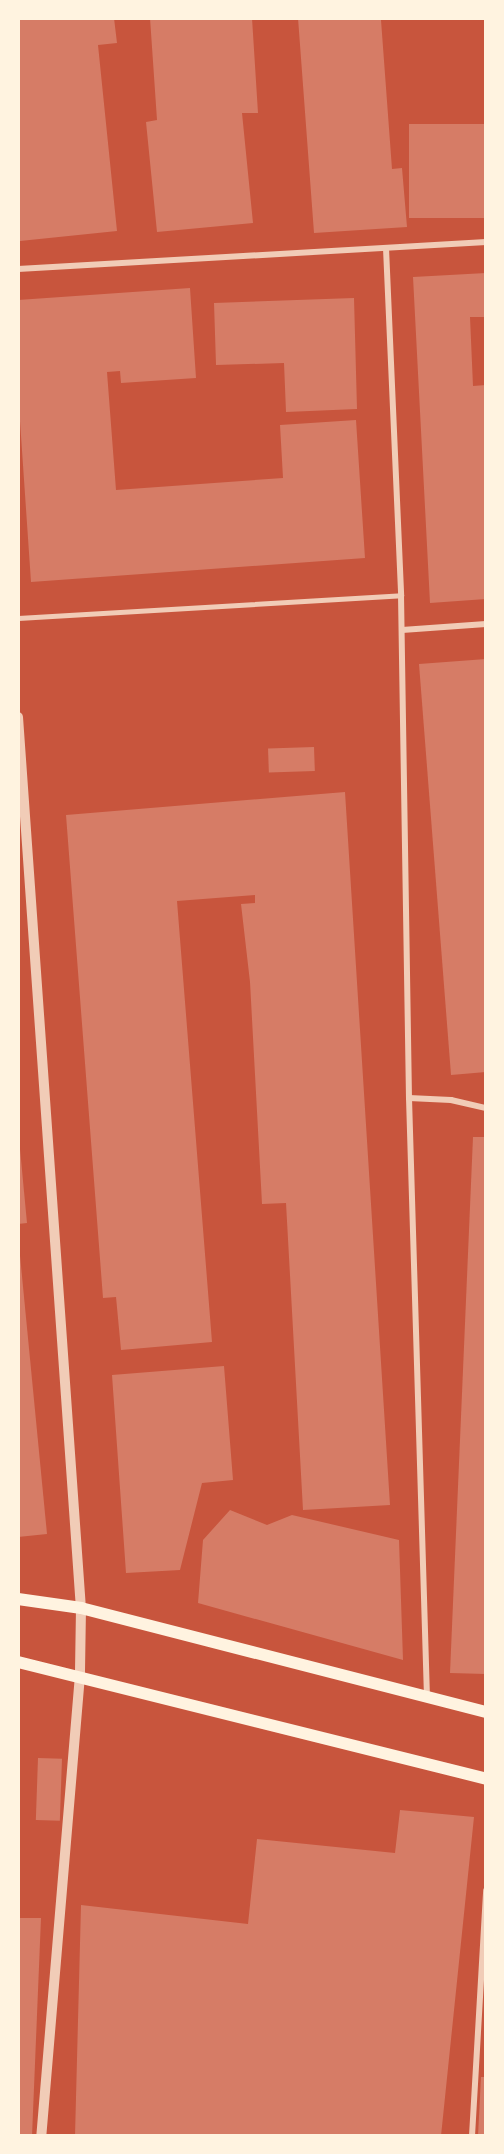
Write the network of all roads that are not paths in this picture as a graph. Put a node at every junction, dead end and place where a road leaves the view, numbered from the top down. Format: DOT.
graph roads {
  1 [pos="486,242"];
  2 [pos="386,248"];
  3 [pos="18,268"];
  4 [pos="401,595"];
  5 [pos="18,618"];
  6 [pos="486,624"];
  7 [pos="402,630"];
  8 [pos="18,717"];
  9 [pos="409,1098"];
  10 [pos="486,1108"];
  11 [pos="18,1599"];
  12 [pos="81,1608"];
  13 [pos="18,1662"];
  14 [pos="80,1675"];
  15 [pos="427,1696"];
  16 [pos="486,1712"];
  17 [pos="486,1779"];
  18 [pos="486,1890"];
  19 [pos="41,2136"];
  20 [pos="472,2136"];
  1 -- 2 [label="street"];
  2 -- 3 [label="street"];
  2 -- 4 [label="street"];
  4 -- 5 [label="street"];
  4 -- 7 [label="street"];
  6 -- 7 [label="street"];
  7 -- 9 [label="street"];
  8 -- 12 [label="street"];
  9 -- 10 [label="street"];
  9 -- 15 [label="street"];
  11 -- 12 [label="main road"];
  12 -- 14 [label="street"];
  12 -- 15 [label="main road"];
  13 -- 14 [label="main road"];
  14 -- 17 [label="main road"];
  14 -- 19 [label="street"];
  15 -- 16 [label="main road"];
  18 -- 20 [label="street"];
}
